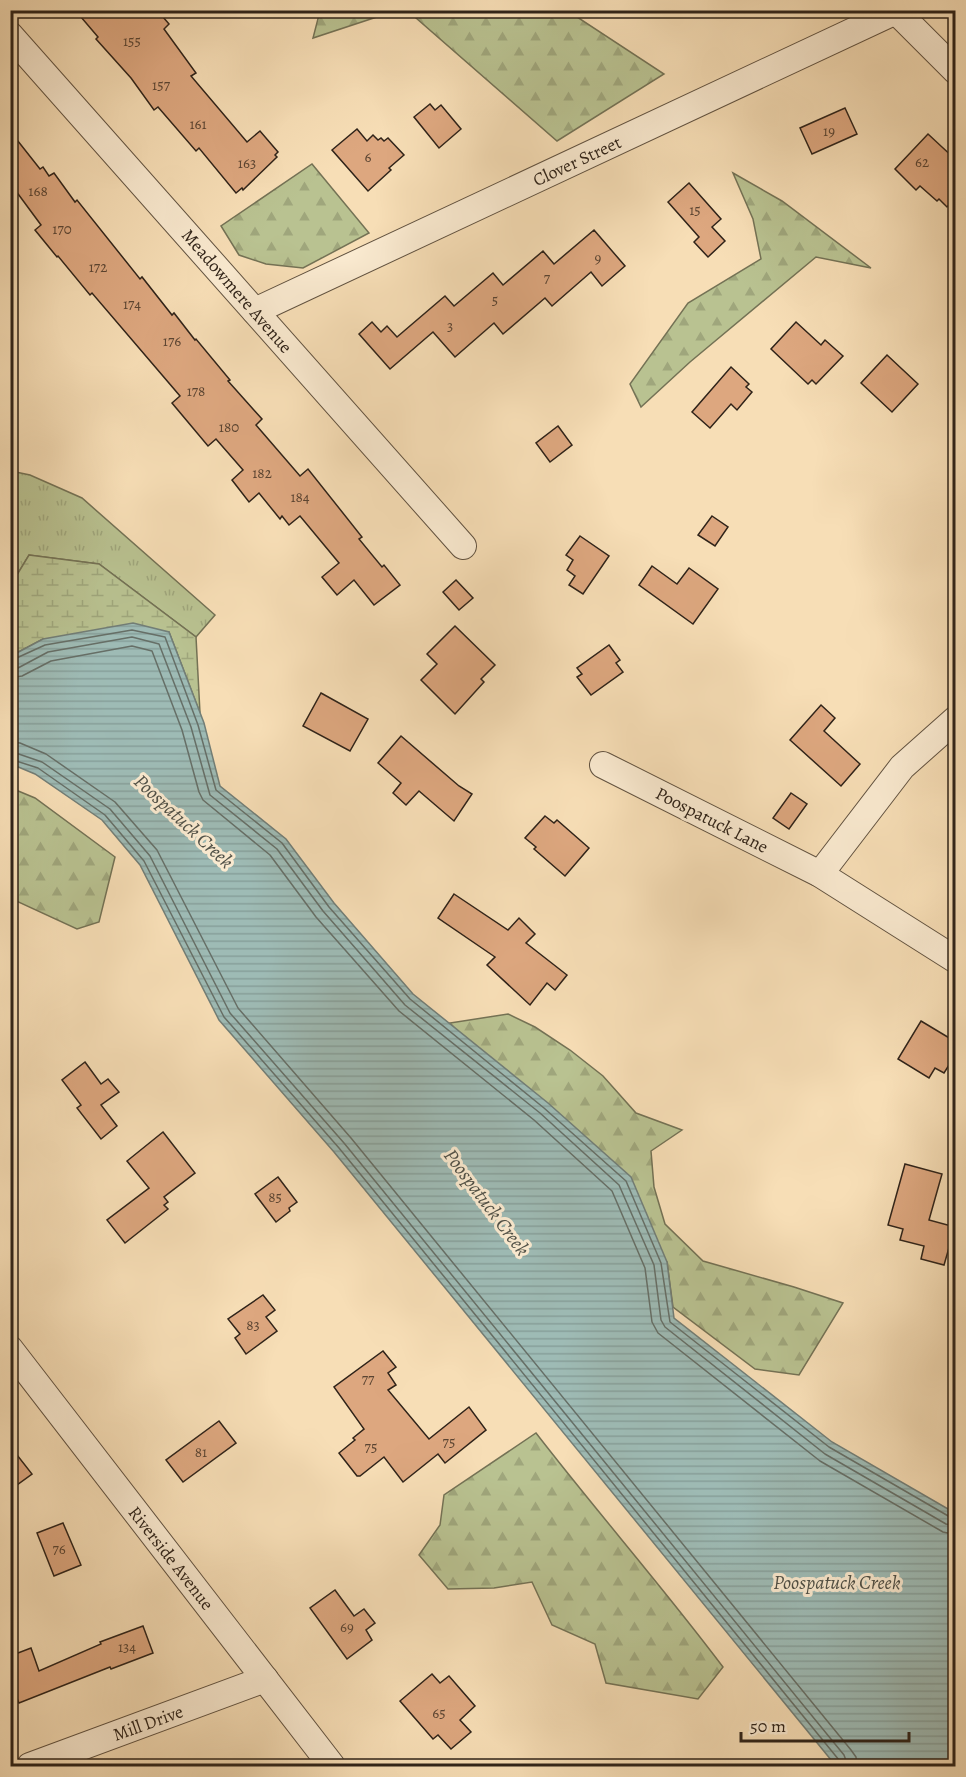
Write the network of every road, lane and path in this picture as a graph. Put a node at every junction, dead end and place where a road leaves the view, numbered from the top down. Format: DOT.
graph roads {
  1 [pos="896,11"];
  2 [pos="10,35"];
  3 [pos="956,71"];
  4 [pos="255,311"];
  5 [pos="463,546"];
  6 [pos="956,719"];
  7 [pos="603,765"];
  8 [pos="820,874"];
  9 [pos="956,960"];
  10 [pos="10,1349"];
  11 [pos="265,1679"];
  12 [pos="30,1767"];
  13 [pos="332,1767"];
  1 -- 3 [label="street"];
  1 -- 4 [label="street, Clover Street"];
  2 -- 4 [label="street, Meadowmere Avenue"];
  4 -- 5 [label="street, Meadowmere Avenue"];
  6 -- 8 [label="street"];
  7 -- 8 [label="street, Poospatuck Lane"];
  8 -- 9 [label="street, Poospatuck Lane"];
  10 -- 11 [label="street, Riverside Avenue"];
  11 -- 12 [label="street, Mill Drive"];
  11 -- 13 [label="street, Riverside Avenue"];
}
